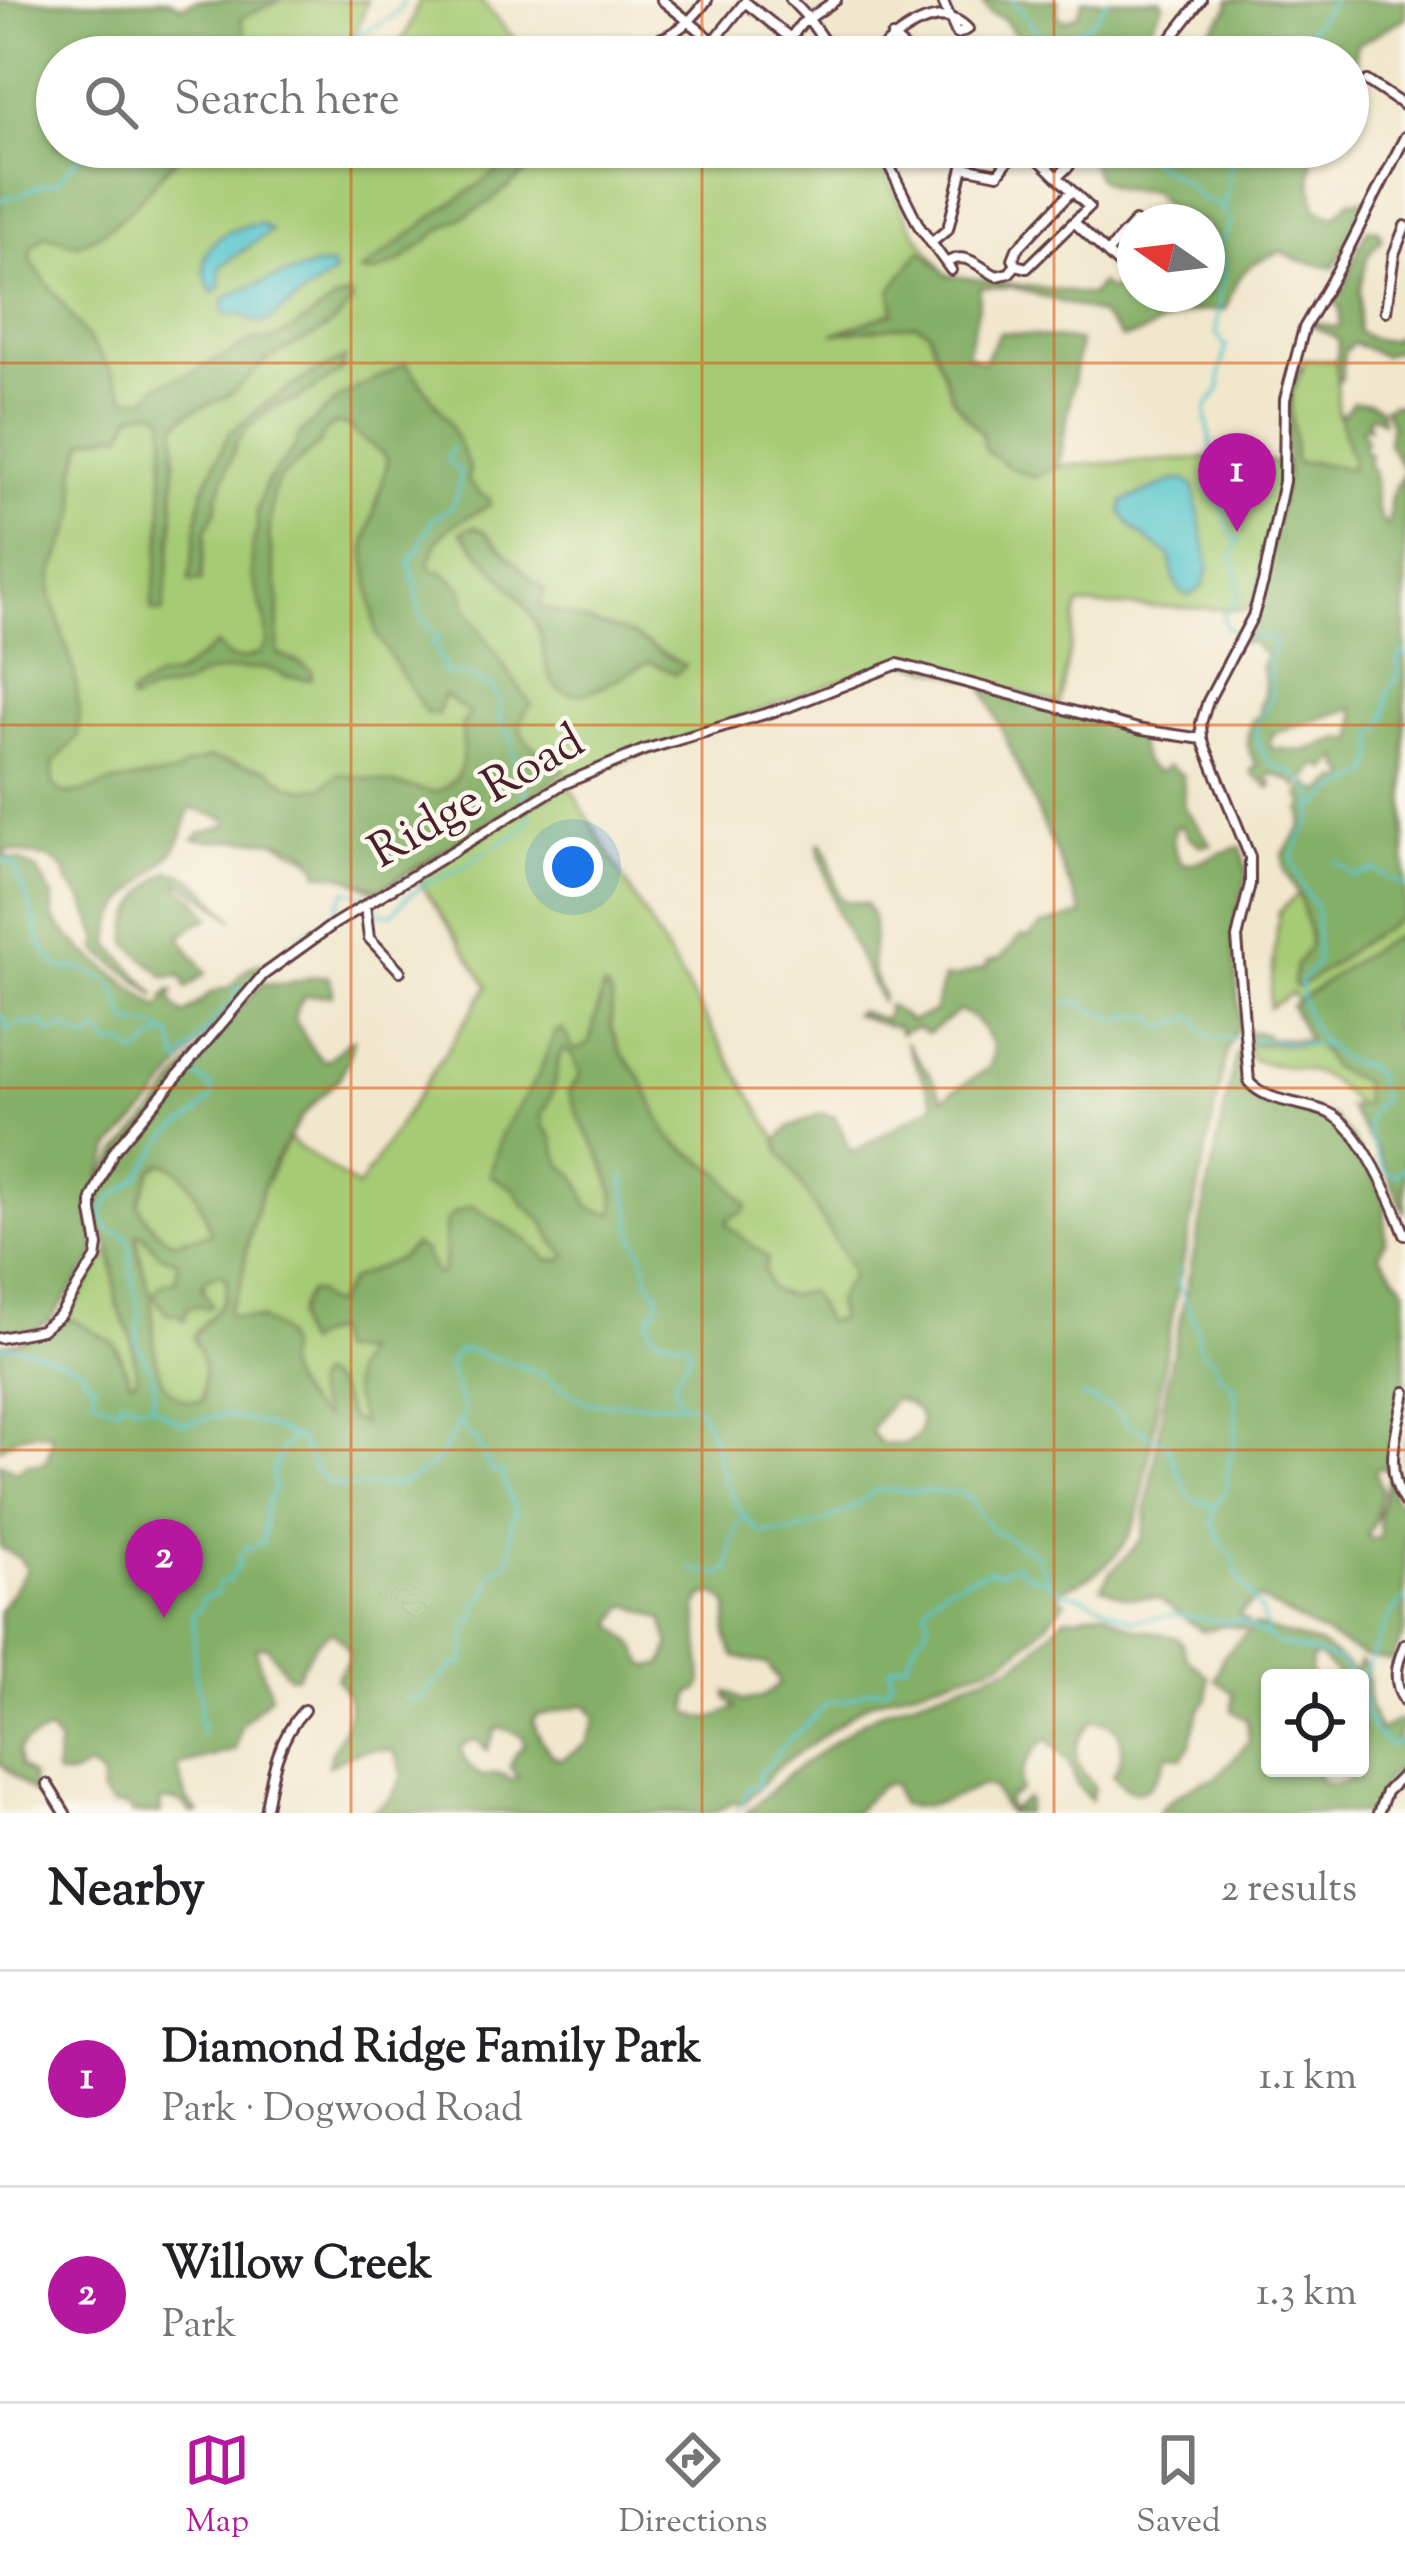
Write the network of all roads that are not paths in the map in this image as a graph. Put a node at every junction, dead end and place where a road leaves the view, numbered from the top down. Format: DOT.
graph roads {
  1 [pos="662,0"];
  2 [pos="706,0"];
  3 [pos="791,0"];
  4 [pos="836,0"];
  5 [pos="1201,0"];
  6 [pos="913,14"];
  7 [pos="808,18"];
  8 [pos="689,22"];
  9 [pos="667,36"];
  10 [pos="707,36"];
  11 [pos="718,36"];
  12 [pos="788,36"];
  13 [pos="790,36"];
  14 [pos="820,36"];
  15 [pos="897,36"];
  16 [pos="1173,36"];
  17 [pos="1369,82"];
  18 [pos="1405,106"];
  19 [pos="1405,137"];
  20 [pos="890,168"];
  21 [pos="963,168"];
  22 [pos="968,168"];
  23 [pos="1003,168"];
  24 [pos="1047,168"];
  25 [pos="1067,168"];
  26 [pos="1058,177"];
  27 [pos="1072,191"];
  28 [pos="1074,222"];
  29 [pos="1405,226"];
  30 [pos="931,243"];
  31 [pos="1117,243"];
  32 [pos="1107,253"];
  33 [pos="1117,263"];
  34 [pos="1016,266"];
  35 [pos="1386,311"];
  36 [pos="1202,740"];
  37 [pos="365,905"];
  38 [pos="400,971"];
  39 [pos="1405,1235"];
  40 [pos="0,1338"];
  41 [pos="1405,1392"];
  42 [pos="1405,1503"];
  43 [pos="1405,1644"];
  44 [pos="1405,1702"];
  45 [pos="304,1710"];
  46 [pos="1405,1773"];
  47 [pos="47,1784"];
  48 [pos="65,1813"];
  49 [pos="265,1813"];
  50 [pos="1378,1813"];
  1 -- 8 [label="street"];
  2 -- 8 [label="street"];
  3 -- 7 [label="street"];
  4 -- 7 [label="street"];
  5 -- 16 [label="street"];
  6 -- 15 [label="street"];
  7 -- 13 [label="street"];
  7 -- 14 [label="street"];
  8 -- 9 [label="street"];
  8 -- 10 [label="street"];
  11 -- 12 [label="street"];
  17 -- 18 [label="street"];
  19 -- 36 [label="street"];
  20 -- 30 [label="street"];
  21 -- 30 [label="street"];
  22 -- 23 [label="street"];
  24 -- 26 [label="street"];
  25 -- 26 [label="street"];
  26 -- 27 [label="street"];
  27 -- 28 [label="street"];
  27 -- 34 [label="street"];
  28 -- 32 [label="street"];
  28 -- 34 [label="street"];
  29 -- 35 [label="street"];
  30 -- 34 [label="street"];
  31 -- 32 [label="street"];
  32 -- 33 [label="street"];
  36 -- 37 [label="street, Ridge Road"];
  36 -- 39 [label="street"];
  37 -- 38 [label="street"];
  37 -- 40 [label="street, Ridge Road"];
  41 -- 42 [label="street"];
  43 -- 44 [label="street"];
  45 -- 49 [label="street"];
  46 -- 50 [label="street"];
  47 -- 48 [label="street"];
}
